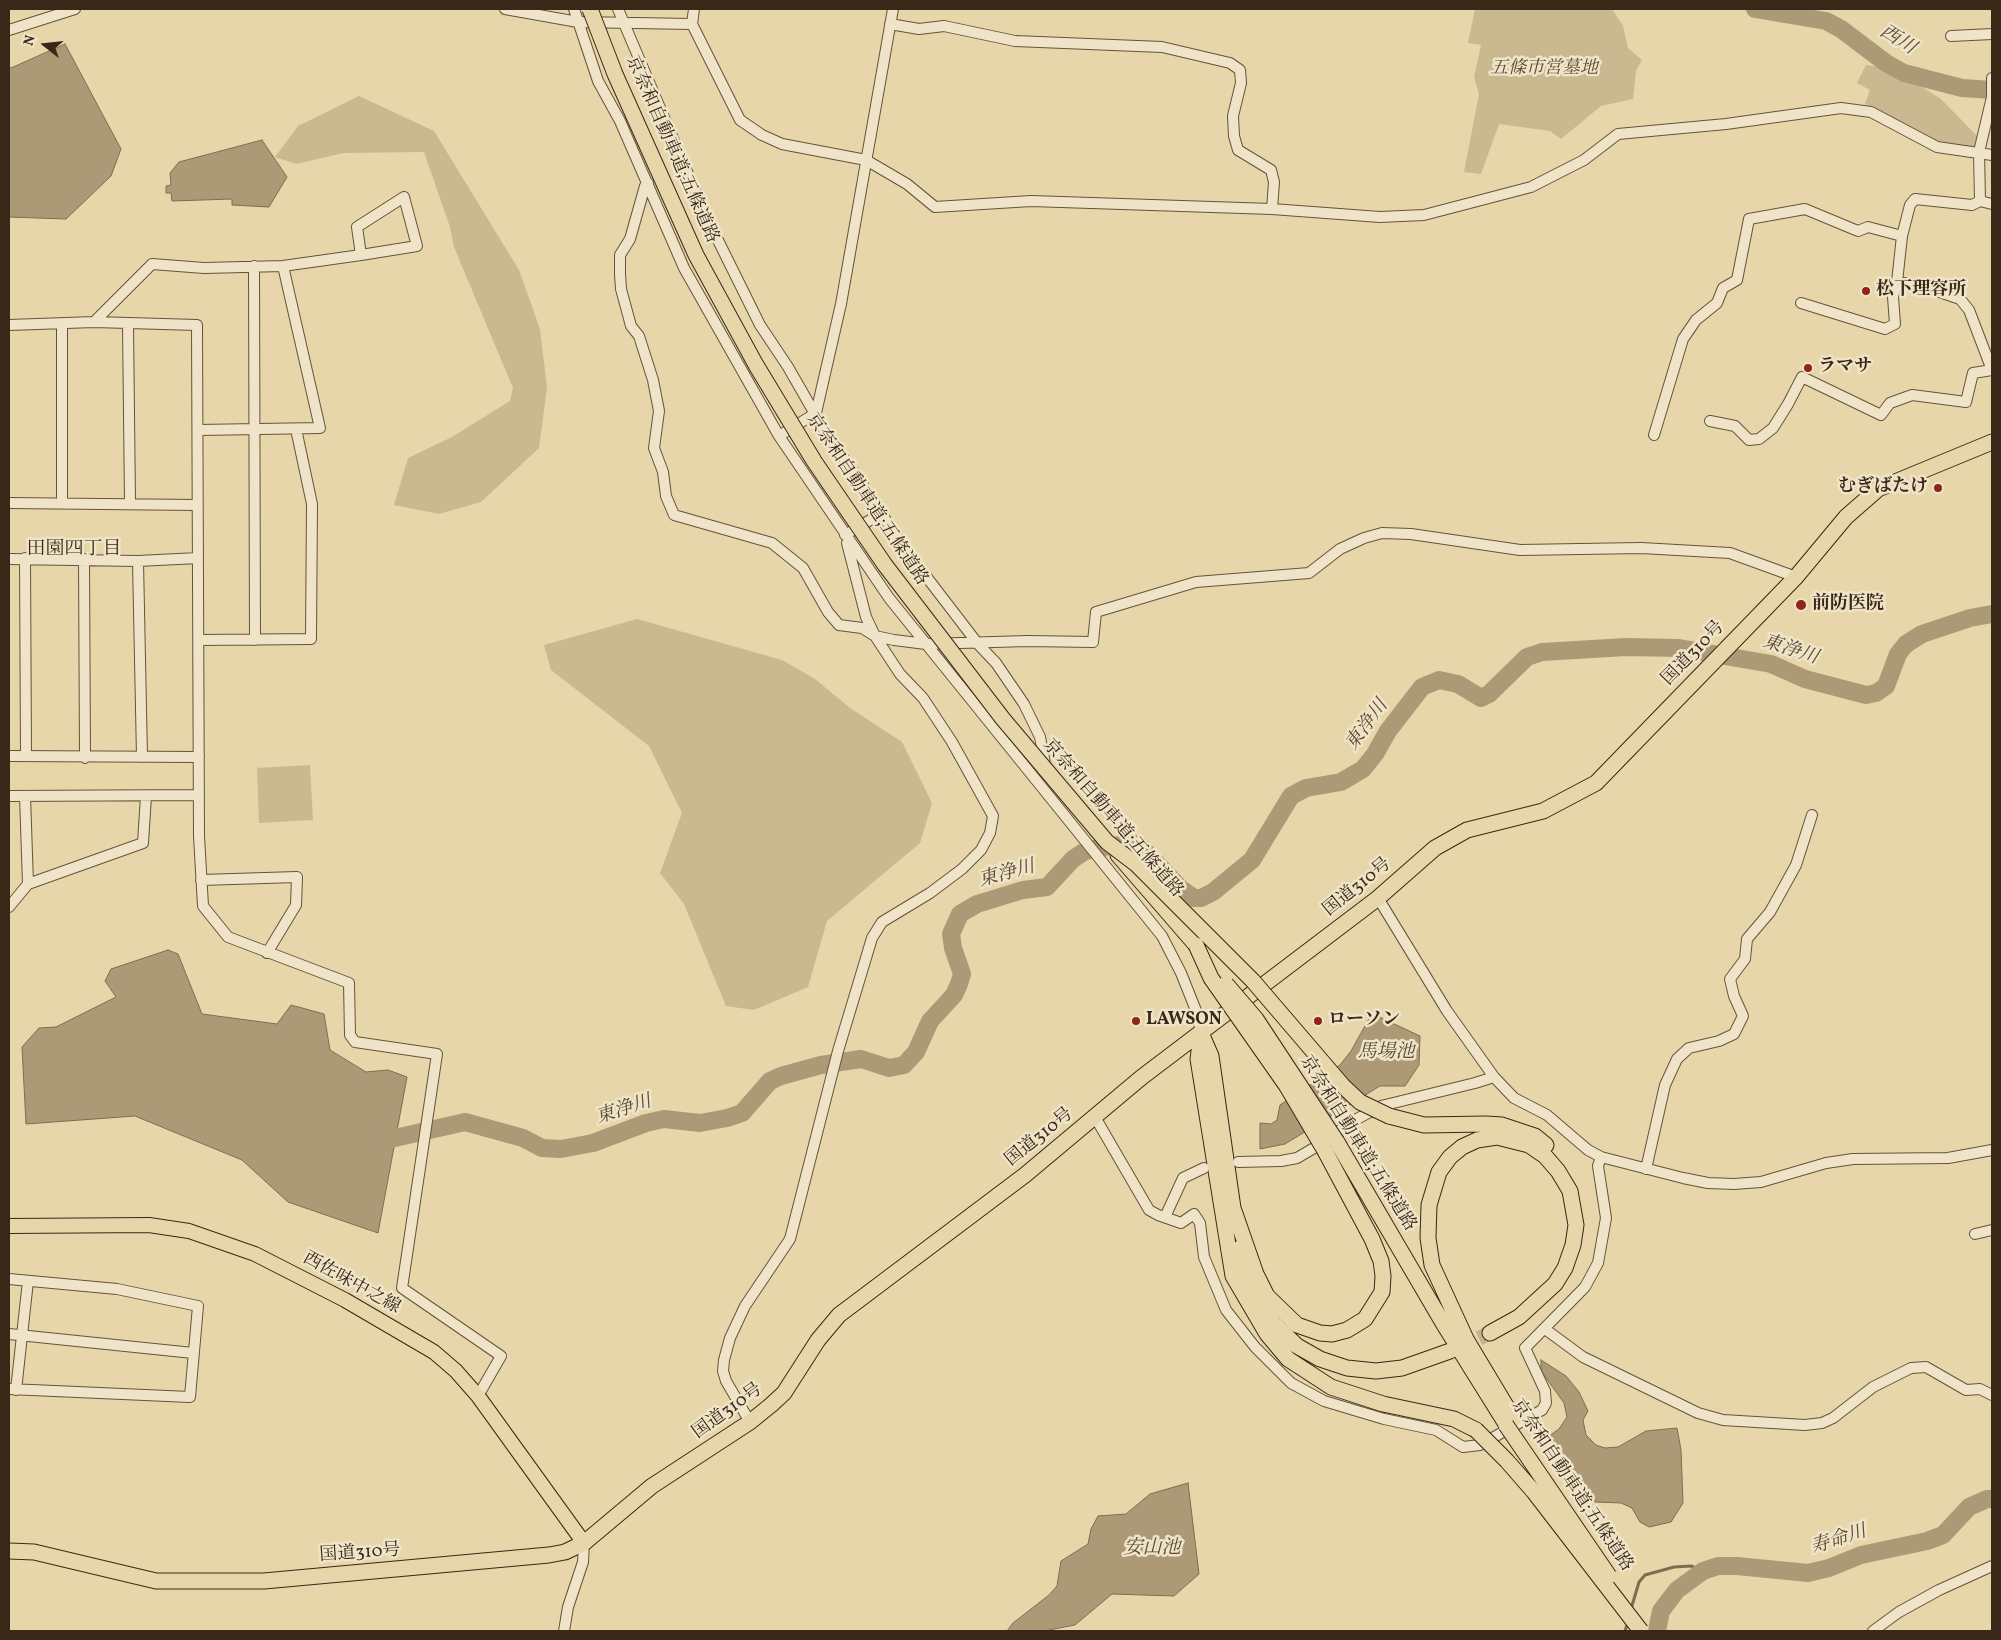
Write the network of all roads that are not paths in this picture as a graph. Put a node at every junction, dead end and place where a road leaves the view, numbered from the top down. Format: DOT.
graph roads {
  1 [pos="75,9"];
  2 [pos="505,9"];
  3 [pos="574,9"];
  4 [pos="590,9"];
  5 [pos="618,9"];
  6 [pos="694,9"];
  7 [pos="893,9"];
  8 [pos="578,22"];
  9 [pos="624,24"];
  10 [pos="692,24"];
  11 [pos="890,24"];
  12 [pos="9,30"];
  13 [pos="1992,34"];
  14 [pos="1951,36"];
  15 [pos="1992,79"];
  16 [pos="1992,97"];
  17 [pos="1979,152"];
  18 [pos="1992,155"];
  19 [pos="866,160"];
  20 [pos="648,183"];
  21 [pos="1980,201"];
  22 [pos="1992,204"];
  23 [pos="1272,210"];
  24 [pos="1902,236"];
  25 [pos="361,255"];
  26 [pos="254,266"];
  27 [pos="283,266"];
  28 [pos="1897,282"];
  29 [pos="1801,303"];
  30 [pos="94,322"];
  31 [pos="62,324"];
  32 [pos="128,324"];
  33 [pos="9,325"];
  34 [pos="1992,370"];
  35 [pos="816,413"];
  36 [pos="1710,421"];
  37 [pos="296,429"];
  38 [pos="198,430"];
  39 [pos="256,430"];
  40 [pos="1654,435"];
  41 [pos="780,436"];
  42 [pos="1992,442"];
  43 [pos="9,503"];
  44 [pos="62,503"];
  45 [pos="130,504"];
  46 [pos="197,505"];
  47 [pos="882,513"];
  48 [pos="845,535"];
  49 [pos="25,558"];
  50 [pos="198,558"];
  51 [pos="9,559"];
  52 [pos="84,559"];
  53 [pos="138,561"];
  54 [pos="1796,577"];
  55 [pos="875,636"];
  56 [pos="199,640"];
  57 [pos="255,640"];
  58 [pos="926,644"];
  59 [pos="978,644"];
  60 [pos="9,756"];
  61 [pos="26,756"];
  62 [pos="142,757"];
  63 [pos="85,758"];
  64 [pos="199,758"];
  65 [pos="1046,790"];
  66 [pos="199,795"];
  67 [pos="9,796"];
  68 [pos="25,796"];
  69 [pos="146,796"];
  70 [pos="1812,816"];
  71 [pos="1107,842"];
  72 [pos="201,880"];
  73 [pos="28,884"];
  74 [pos="1378,898"];
  75 [pos="9,907"];
  76 [pos="267,953"];
  77 [pos="1201,1033"];
  78 [pos="1494,1076"];
  79 [pos="1096,1117"];
  80 [pos="1331,1146"];
  81 [pos="1992,1150"];
  82 [pos="1601,1157"];
  83 [pos="1238,1162"];
  84 [pos="1204,1168"];
  85 [pos="1646,1168"];
  86 [pos="1233,1208"];
  87 [pos="1165,1217"];
  88 [pos="9,1226"];
  89 [pos="1992,1230"];
  90 [pos="1975,1234"];
  91 [pos="9,1279"];
  92 [pos="28,1281"];
  93 [pos="1545,1329"];
  94 [pos="9,1334"];
  95 [pos="1267,1334"];
  96 [pos="22,1335"];
  97 [pos="193,1353"];
  98 [pos="12,1390"];
  99 [pos="1992,1394"];
  100 [pos="478,1396"];
  101 [pos="750,1422"];
  102 [pos="1510,1422"];
  103 [pos="584,1543"];
  104 [pos="9,1551"];
  105 [pos="1992,1566"];
  106 [pos="564,1631"];
  107 [pos="1641,1631"];
  108 [pos="1647,1631"];
  109 [pos="1873,1631"];
  1 -- 12 [label="street"];
  2 -- 8 [label="street"];
  3 -- 8 [label="street"];
  4 -- 71 [label="highway, 京奈和自動車道;五條道路, bridge"];
  5 -- 9 [label="street"];
  6 -- 10 [label="street"];
  7 -- 11 [label="street"];
  8 -- 9 [label="street"];
  8 -- 20 [label="street"];
  9 -- 10 [label="street"];
  9 -- 35 [label="street"];
  10 -- 19 [label="street"];
  11 -- 19 [label="street"];
  11 -- 23 [label="street"];
  13 -- 14 [label="street"];
  15 -- 16 [label="street"];
  16 -- 17 [label="street"];
  17 -- 18 [label="street"];
  17 -- 21 [label="street"];
  17 -- 23 [label="street"];
  19 -- 23 [label="street"];
  19 -- 35 [label="street"];
  20 -- 41 [label="street"];
  20 -- 55 [label="street"];
  21 -- 22 [label="street"];
  21 -- 24 [label="street"];
  24 -- 28 [label="street"];
  24 -- 40 [label="street"];
  25 -- 25 [label="street"];
  25 -- 27 [label="street"];
  26 -- 27 [label="street"];
  26 -- 30 [label="street"];
  26 -- 39 [label="street"];
  27 -- 37 [label="street"];
  28 -- 29 [label="street"];
  28 -- 34 [label="street"];
  30 -- 31 [label="street"];
  30 -- 32 [label="street"];
  31 -- 33 [label="street"];
  31 -- 44 [label="street"];
  32 -- 38 [label="street"];
  32 -- 45 [label="street"];
  34 -- 36 [label="street"];
  35 -- 41 [label="street"];
  35 -- 47 [label="street"];
  37 -- 39 [label="street"];
  37 -- 57 [label="street"];
  38 -- 39 [label="street"];
  38 -- 46 [label="street"];
  39 -- 57 [label="street"];
  41 -- 48 [label="street"];
  42 -- 54 [label="highway, 国道310号"];
  43 -- 44 [label="street"];
  44 -- 45 [label="street"];
  45 -- 46 [label="street"];
  46 -- 50 [label="street"];
  47 -- 48 [label="street"];
  47 -- 59 [label="street"];
  48 -- 55 [label="street"];
  48 -- 58 [label="street"];
  49 -- 51 [label="street"];
  49 -- 52 [label="street"];
  49 -- 61 [label="street"];
  50 -- 53 [label="street"];
  50 -- 56 [label="street"];
  52 -- 53 [label="street"];
  52 -- 63 [label="street"];
  53 -- 62 [label="street"];
  54 -- 59 [label="street"];
  54 -- 74 [label="highway, 国道310号"];
  55 -- 58 [label="street"];
  55 -- 101 [label="street"];
  56 -- 57 [label="street"];
  56 -- 64 [label="street"];
  58 -- 59 [label="street"];
  58 -- 65 [label="street"];
  59 -- 65 [label="street"];
  60 -- 61 [label="street"];
  61 -- 63 [label="street"];
  62 -- 63 [label="street"];
  62 -- 64 [label="street"];
  64 -- 66 [label="street"];
  65 -- 77 [label="street"];
  66 -- 69 [label="street"];
  66 -- 72 [label="street"];
  67 -- 68 [label="street"];
  68 -- 69 [label="street"];
  68 -- 73 [label="street"];
  69 -- 73 [label="street"];
  70 -- 85 [label="street"];
  71 -- 80 [label="highway, 京奈和自動車道;五條道路, bridge"];
  71 -- 102 [label="highway, bridge"];
  72 -- 76 [label="street"];
  72 -- 76 [label="street"];
  73 -- 75 [label="street"];
  74 -- 77 [label="highway, 国道310号"];
  74 -- 78 [label="street"];
  76 -- 100 [label="street"];
  77 -- 79 [label="highway, 国道310号"];
  77 -- 86 [label="highway"];
  77 -- 95 [label="highway"];
  78 -- 82 [label="street"];
  78 -- 83 [label="street"];
  79 -- 87 [label="street"];
  79 -- 101 [label="highway, 国道310号"];
  80 -- 86 [label="highway"];
  80 -- 102 [label="highway, 京奈和自動車道;五條道路"];
  81 -- 85 [label="street"];
  82 -- 85 [label="street"];
  82 -- 93 [label="street"];
  84 -- 87 [label="street"];
  86 -- 95 [label="highway"];
  87 -- 93 [label="street"];
  88 -- 100 [label="main road, 西佐味中之線"];
  89 -- 90 [label="street"];
  91 -- 92 [label="street"];
  92 -- 96 [label="street"];
  92 -- 97 [label="street"];
  93 -- 99 [label="street"];
  94 -- 96 [label="street"];
  95 -- 107 [label="highway, bridge"];
  96 -- 97 [label="street"];
  96 -- 98 [label="street"];
  97 -- 98 [label="street"];
  100 -- 103 [label="main road, 西佐味中之線"];
  101 -- 103 [label="highway, 国道310号"];
  102 -- 108 [label="highway, 京奈和自動車道;五條道路, bridge"];
  103 -- 104 [label="highway, 国道310号"];
  103 -- 106 [label="street"];
  105 -- 109 [label="street"];
}
